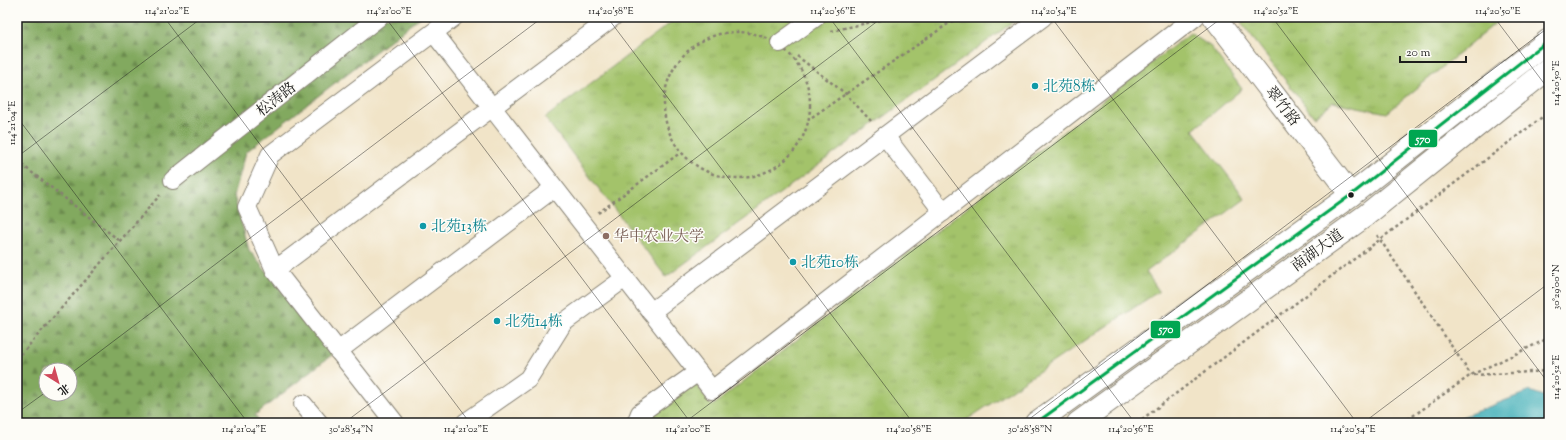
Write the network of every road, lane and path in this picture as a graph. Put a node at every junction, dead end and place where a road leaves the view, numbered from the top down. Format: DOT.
graph roads {
  1 [pos="379,17"];
  2 [pos="454,17"];
  3 [pos="614,17"];
  4 [pos="816,17"];
  5 [pos="894,17"];
  6 [pos="958,17"];
  7 [pos="1043,17"];
  8 [pos="1211,18"];
  9 [pos="434,33"];
  10 [pos="826,33"];
  11 [pos="733,35"];
  12 [pos="757,39"];
  13 [pos="1549,40"];
  14 [pos="780,43"];
  15 [pos="1549,68"];
  16 [pos="846,94"];
  17 [pos="492,108"];
  18 [pos="1549,112"];
  19 [pos="811,117"];
  20 [pos="885,136"];
  21 [pos="680,153"];
  22 [pos="17,161"];
  23 [pos="173,180"];
  24 [pos="554,188"];
  25 [pos="1351,195"];
  26 [pos="943,212"];
  27 [pos="1365,216"];
  28 [pos="583,224"];
  29 [pos="1380,239"];
  30 [pos="120,241"];
  31 [pos="275,270"];
  32 [pos="625,278"];
  33 [pos="651,312"];
  34 [pos="1549,338"];
  35 [pos="338,351"];
  36 [pos="17,359"];
  37 [pos="1549,371"];
  38 [pos="698,372"];
  39 [pos="1471,376"];
  40 [pos="303,404"];
  41 [pos="393,422"];
  42 [pos="319,423"];
  43 [pos="465,423"];
  44 [pos="636,423"];
  45 [pos="1036,423"];
  46 [pos="1078,423"];
  47 [pos="1137,423"];
  48 [pos="1403,423"];
  1 -- 23 [label="street, 松涛路"];
  2 -- 9 [label="street"];
  3 -- 17 [label="street"];
  4 -- 14 [label="street"];
  5 -- 10 [label="path"];
  6 -- 16 [label="path"];
  7 -- 20 [label="street"];
  8 -- 25 [label="main road, 翠竹路"];
  8 -- 26 [label="street"];
  9 -- 17 [label="street"];
  9 -- 31 [label="street"];
  11 -- 21 [label="path"];
  12 -- 14 [label="path"];
  13 -- 25 [label="main road, 南湖大道"];
  14 -- 16 [label="path"];
  14 -- 19 [label="path"];
  15 -- 27 [label="main road, 南湖大道"];
  16 -- 19 [label="path"];
  16 -- 20 [label="path"];
  17 -- 24 [label="street"];
  17 -- 31 [label="street"];
  18 -- 29 [label="path"];
  19 -- 21 [label="path"];
  20 -- 26 [label="street"];
  20 -- 33 [label="street"];
  21 -- 28 [label="path"];
  22 -- 30 [label="path"];
  23 -- 30 [label="path"];
  24 -- 28 [label="street"];
  24 -- 35 [label="street"];
  25 -- 45 [label="main road, 南湖大道"];
  26 -- 38 [label="street"];
  27 -- 29 [label="path"];
  27 -- 46 [label="main road, 南湖大道"];
  28 -- 32 [label="street"];
  29 -- 39 [label="path"];
  29 -- 47 [label="path"];
  30 -- 36 [label="path"];
  31 -- 35 [label="street"];
  32 -- 33 [label="street"];
  32 -- 43 [label="street"];
  33 -- 38 [label="street"];
  34 -- 39 [label="path"];
  35 -- 41 [label="street"];
  37 -- 39 [label="path"];
  38 -- 44 [label="street"];
  39 -- 48 [label="path"];
  40 -- 42 [label="street"];
}
